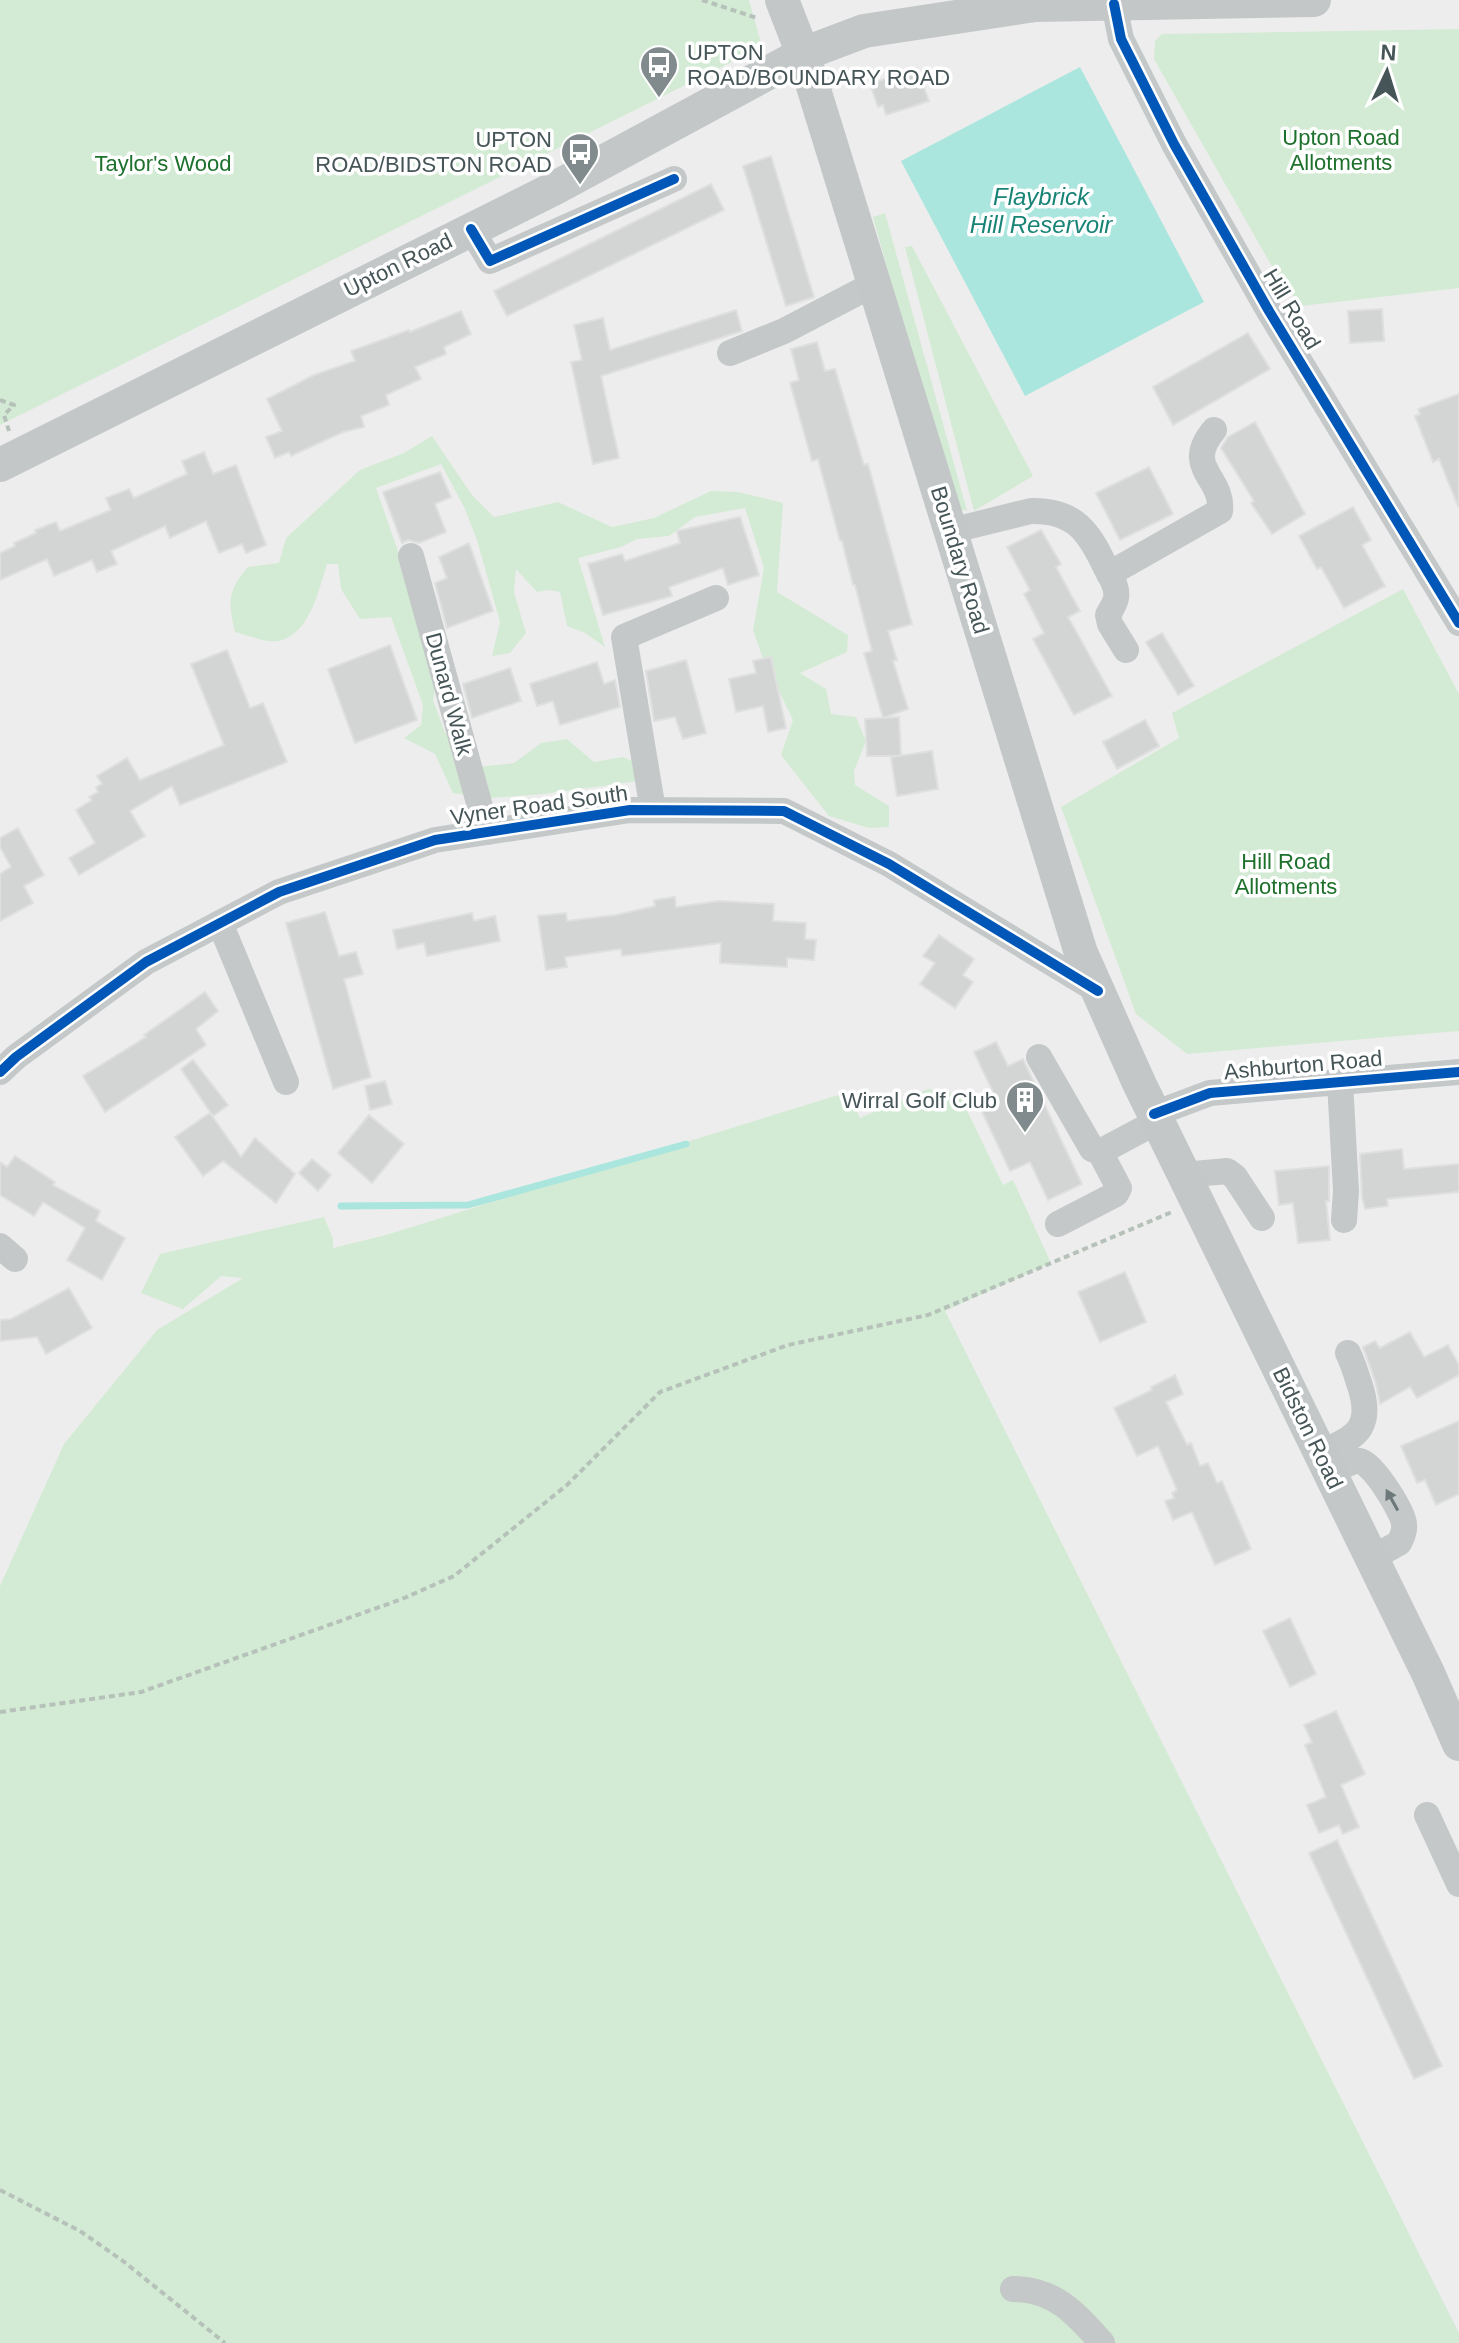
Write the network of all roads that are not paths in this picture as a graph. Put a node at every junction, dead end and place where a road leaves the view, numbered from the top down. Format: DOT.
graph roads {
  1 [pos="1271,0"];
  2 [pos="1314,0"];
  3 [pos="1114,4"];
  4 [pos="793,28"];
  5 [pos="674,179"];
  6 [pos="471,229"];
  7 [pos="874,284"];
  8 [pos="730,353"];
  9 [pos="1214,430"];
  10 [pos="9,460"];
  11 [pos="950,531"];
  12 [pos="411,556"];
  13 [pos="1109,574"];
  14 [pos="716,598"];
  15 [pos="1459,623"];
  16 [pos="1126,650"];
  17 [pos="653,810"];
  18 [pos="487,832"];
  19 [pos="224,933"];
  20 [pos="1098,991"];
  21 [pos="1039,1057"];
  22 [pos="0,1072"];
  23 [pos="1459,1072"];
  24 [pos="286,1082"];
  25 [pos="1340,1082"];
  26 [pos="1156,1118"];
  27 [pos="1100,1152"];
  28 [pos="1190,1188"];
  29 [pos="1262,1218"];
  30 [pos="1344,1220"];
  31 [pos="1058,1224"];
  32 [pos="1348,1353"];
  33 [pos="1325,1463"];
  34 [pos="1372,1558"];
  35 [pos="1458,1739"];
  36 [pos="1427,1815"];
  37 [pos="1459,1884"];
  38 [pos="1013,2289"];
  39 [pos="1102,2343"];
  1 -- 2 [label="main road, Upton Road"];
  1 -- 3 [label="main road, Upton Road"];
  3 -- 4 [label="main road, Upton Road"];
  3 -- 15 [label="street, Hill Road"];
  4 -- 6 [label="main road, Upton Road"];
  4 -- 7 [label="main road, Boundary Road"];
  5 -- 6 [label="street"];
  6 -- 10 [label="main road, Upton Road"];
  7 -- 8 [label="street"];
  7 -- 11 [label="main road, Boundary Road"];
  9 -- 13 [label="street"];
  11 -- 13 [label="street"];
  11 -- 20 [label="main road, Boundary Road"];
  12 -- 18 [label="street, Dunard Walk"];
  13 -- 16 [label="street"];
  14 -- 17 [label="street"];
  17 -- 18 [label="street, Vyner Road South"];
  17 -- 20 [label="street, Vyner Road South"];
  18 -- 19 [label="street, Vyner Road South"];
  19 -- 22 [label="street, Vyner Road South"];
  19 -- 24 [label="street"];
  20 -- 26 [label="main road, Boundary Road"];
  21 -- 27 [label="street"];
  23 -- 25 [label="street, Ashburton Road"];
  25 -- 26 [label="street, Ashburton Road"];
  25 -- 30 [label="street"];
  26 -- 27 [label="street, Ashburton Road"];
  26 -- 28 [label="main road, Bidston Road"];
  27 -- 31 [label="street"];
  28 -- 29 [label="street"];
  28 -- 33 [label="main road, Bidston Road"];
  32 -- 33 [label="street"];
  33 -- 34 [label="main road, Bidston Road"];
  34 -- 33 [label="street, one-way"];
  34 -- 35 [label="main road, Bidston Road"];
  36 -- 37 [label="street"];
  38 -- 39 [label="street"];
}
